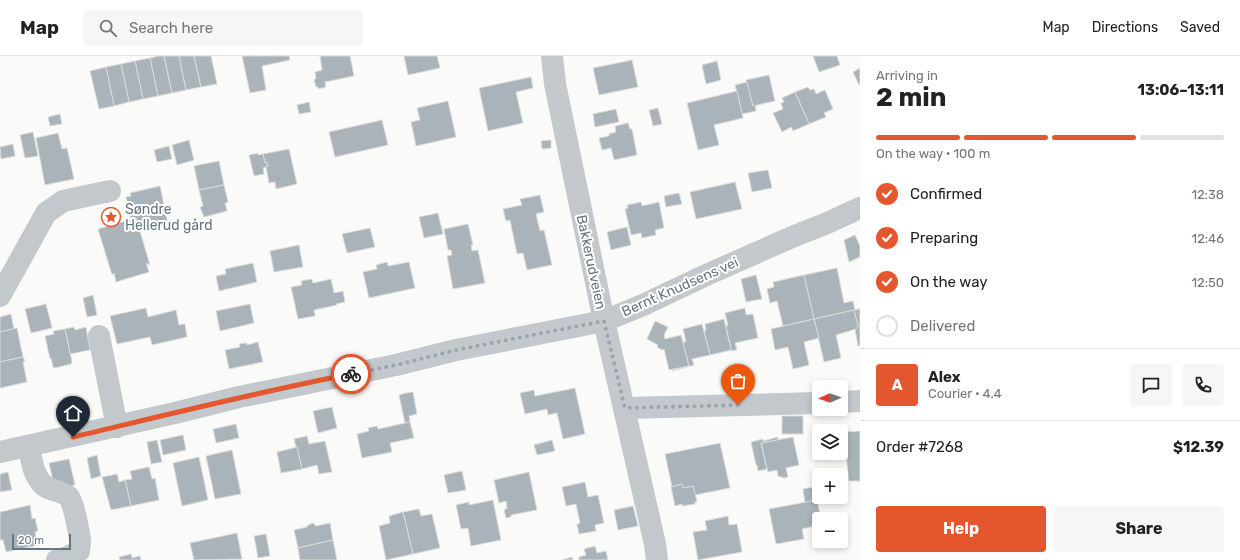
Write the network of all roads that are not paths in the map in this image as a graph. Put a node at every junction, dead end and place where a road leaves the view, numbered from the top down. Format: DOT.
graph roads {
  1 [pos="552,56"];
  2 [pos="110,191"];
  3 [pos="860,208"];
  4 [pos="0,296"];
  5 [pos="604,321"];
  6 [pos="99,336"];
  7 [pos="860,401"];
  8 [pos="848,402"];
  9 [pos="812,403"];
  10 [pos="625,408"];
  11 [pos="117,426"];
  12 [pos="29,446"];
  13 [pos="0,452"];
  14 [pos="57,560"];
  15 [pos="657,560"];
  1 -- 5 [label="street, Bakkerudveien"];
  2 -- 4 [label="street"];
  3 -- 5 [label="street, Bernt Knudsens vei"];
  5 -- 10 [label="street, Bakkerudveien"];
  5 -- 11 [label="street, Bernt Knudsens vei"];
  6 -- 11 [label="street"];
  7 -- 8 [label="street"];
  9 -- 10 [label="street"];
  10 -- 15 [label="street, Bakkerudveien"];
  11 -- 12 [label="street, Bernt Knudsens vei"];
  12 -- 13 [label="street, Bernt Knudsens vei"];
  12 -- 14 [label="street"];
}
